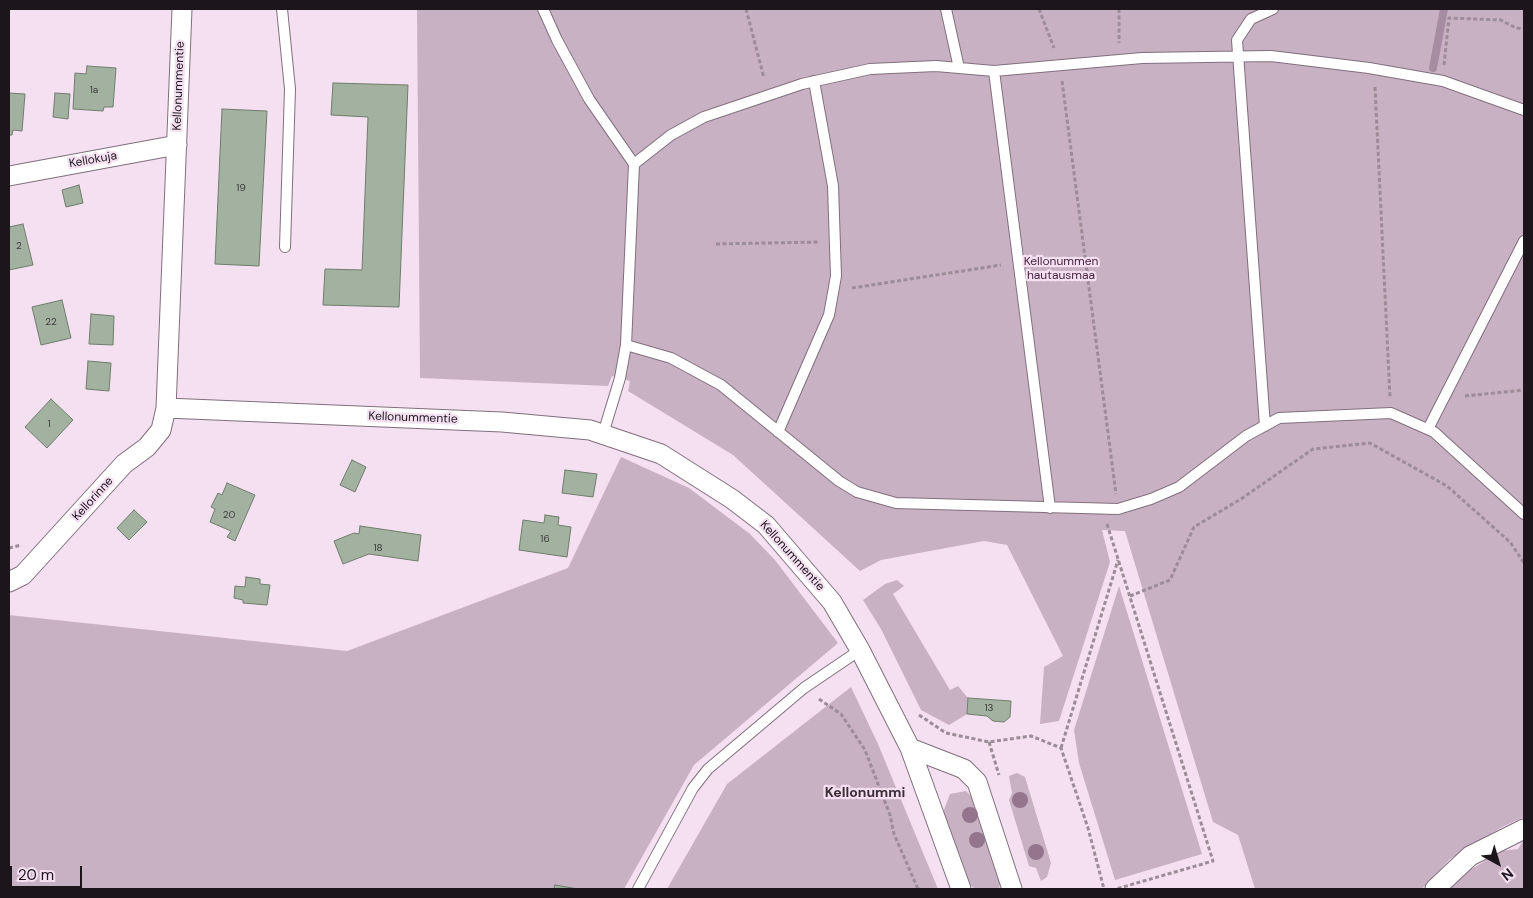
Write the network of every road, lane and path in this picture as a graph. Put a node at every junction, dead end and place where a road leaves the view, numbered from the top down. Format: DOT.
graph roads {
  1 [pos="182,9"];
  2 [pos="282,9"];
  3 [pos="543,9"];
  4 [pos="746,9"];
  5 [pos="946,9"];
  6 [pos="1039,9"];
  7 [pos="1119,9"];
  8 [pos="1273,9"];
  9 [pos="1524,29"];
  10 [pos="1237,56"];
  11 [pos="1120,60"];
  12 [pos="1060,66"];
  13 [pos="959,68"];
  14 [pos="1374,69"];
  15 [pos="994,71"];
  16 [pos="814,81"];
  17 [pos="1443,81"];
  18 [pos="768,94"];
  19 [pos="1524,110"];
  20 [pos="177,145"];
  21 [pos="634,164"];
  22 [pos="9,176"];
  23 [pos="836,241"];
  24 [pos="1524,241"];
  25 [pos="716,244"];
  26 [pos="285,247"];
  27 [pos="1019,262"];
  28 [pos="834,290"];
  29 [pos="626,345"];
  30 [pos="1524,390"];
  31 [pos="1444,398"];
  32 [pos="166,408"];
  33 [pos="1391,413"];
  34 [pos="1265,426"];
  35 [pos="1428,429"];
  36 [pos="778,432"];
  37 [pos="603,434"];
  38 [pos="1050,508"];
  39 [pos="1103,509"];
  40 [pos="1118,509"];
  41 [pos="1524,514"];
  42 [pos="1118,559"];
  43 [pos="1524,563"];
  44 [pos="9,582"];
  45 [pos="1130,596"];
  46 [pos="860,650"];
  47 [pos="804,688"];
  48 [pos="912,710"];
  49 [pos="910,748"];
  50 [pos="1061,748"];
  51 [pos="1524,829"];
  52 [pos="638,889"];
  53 [pos="918,889"];
  54 [pos="960,889"];
  55 [pos="1012,889"];
  56 [pos="1104,889"];
  57 [pos="1116,889"];
  58 [pos="1435,889"];
  1 -- 20 [label="street, Kellonummentie"];
  2 -- 26 [label="lane"];
  3 -- 21 [label="lane"];
  4 -- 18 [label="path"];
  5 -- 13 [label="lane"];
  6 -- 12 [label="path"];
  7 -- 11 [label="path"];
  8 -- 10 [label="lane"];
  9 -- 17 [label="path"];
  10 -- 11 [label="lane"];
  10 -- 14 [label="lane"];
  10 -- 34 [label="lane"];
  11 -- 12 [label="lane"];
  12 -- 15 [label="lane"];
  12 -- 40 [label="path"];
  13 -- 15 [label="lane"];
  13 -- 16 [label="lane"];
  14 -- 17 [label="lane"];
  14 -- 33 [label="path"];
  15 -- 27 [label="lane"];
  16 -- 18 [label="lane"];
  16 -- 23 [label="lane"];
  17 -- 19 [label="lane"];
  18 -- 21 [label="lane"];
  20 -- 22 [label="street, Kellokuja"];
  20 -- 32 [label="street, Kellonummentie"];
  21 -- 29 [label="lane"];
  23 -- 25 [label="path"];
  23 -- 28 [label="lane"];
  24 -- 31 [label="lane"];
  27 -- 28 [label="path"];
  27 -- 38 [label="lane"];
  28 -- 36 [label="lane"];
  29 -- 36 [label="lane"];
  29 -- 37 [label="lane"];
  30 -- 31 [label="path"];
  31 -- 35 [label="lane"];
  32 -- 37 [label="street, Kellonummentie"];
  32 -- 44 [label="street, Kellorinne"];
  33 -- 34 [label="lane"];
  33 -- 35 [label="lane"];
  34 -- 40 [label="lane"];
  35 -- 41 [label="lane"];
  36 -- 38 [label="lane"];
  37 -- 46 [label="street, Kellonummentie"];
  38 -- 39 [label="lane"];
  39 -- 40 [label="lane"];
  39 -- 42 [label="path"];
  42 -- 45 [label="path"];
  42 -- 50 [label="path"];
  43 -- 45 [label="path"];
  45 -- 57 [label="path"];
  46 -- 47 [label="lane"];
  46 -- 49 [label="street, Kellonummentie"];
  47 -- 52 [label="lane"];
  47 -- 53 [label="path"];
  48 -- 50 [label="path"];
  49 -- 54 [label="street, Kellonummentie"];
  49 -- 55 [label="street"];
  50 -- 56 [label="path"];
  51 -- 58 [label="street"];
}
